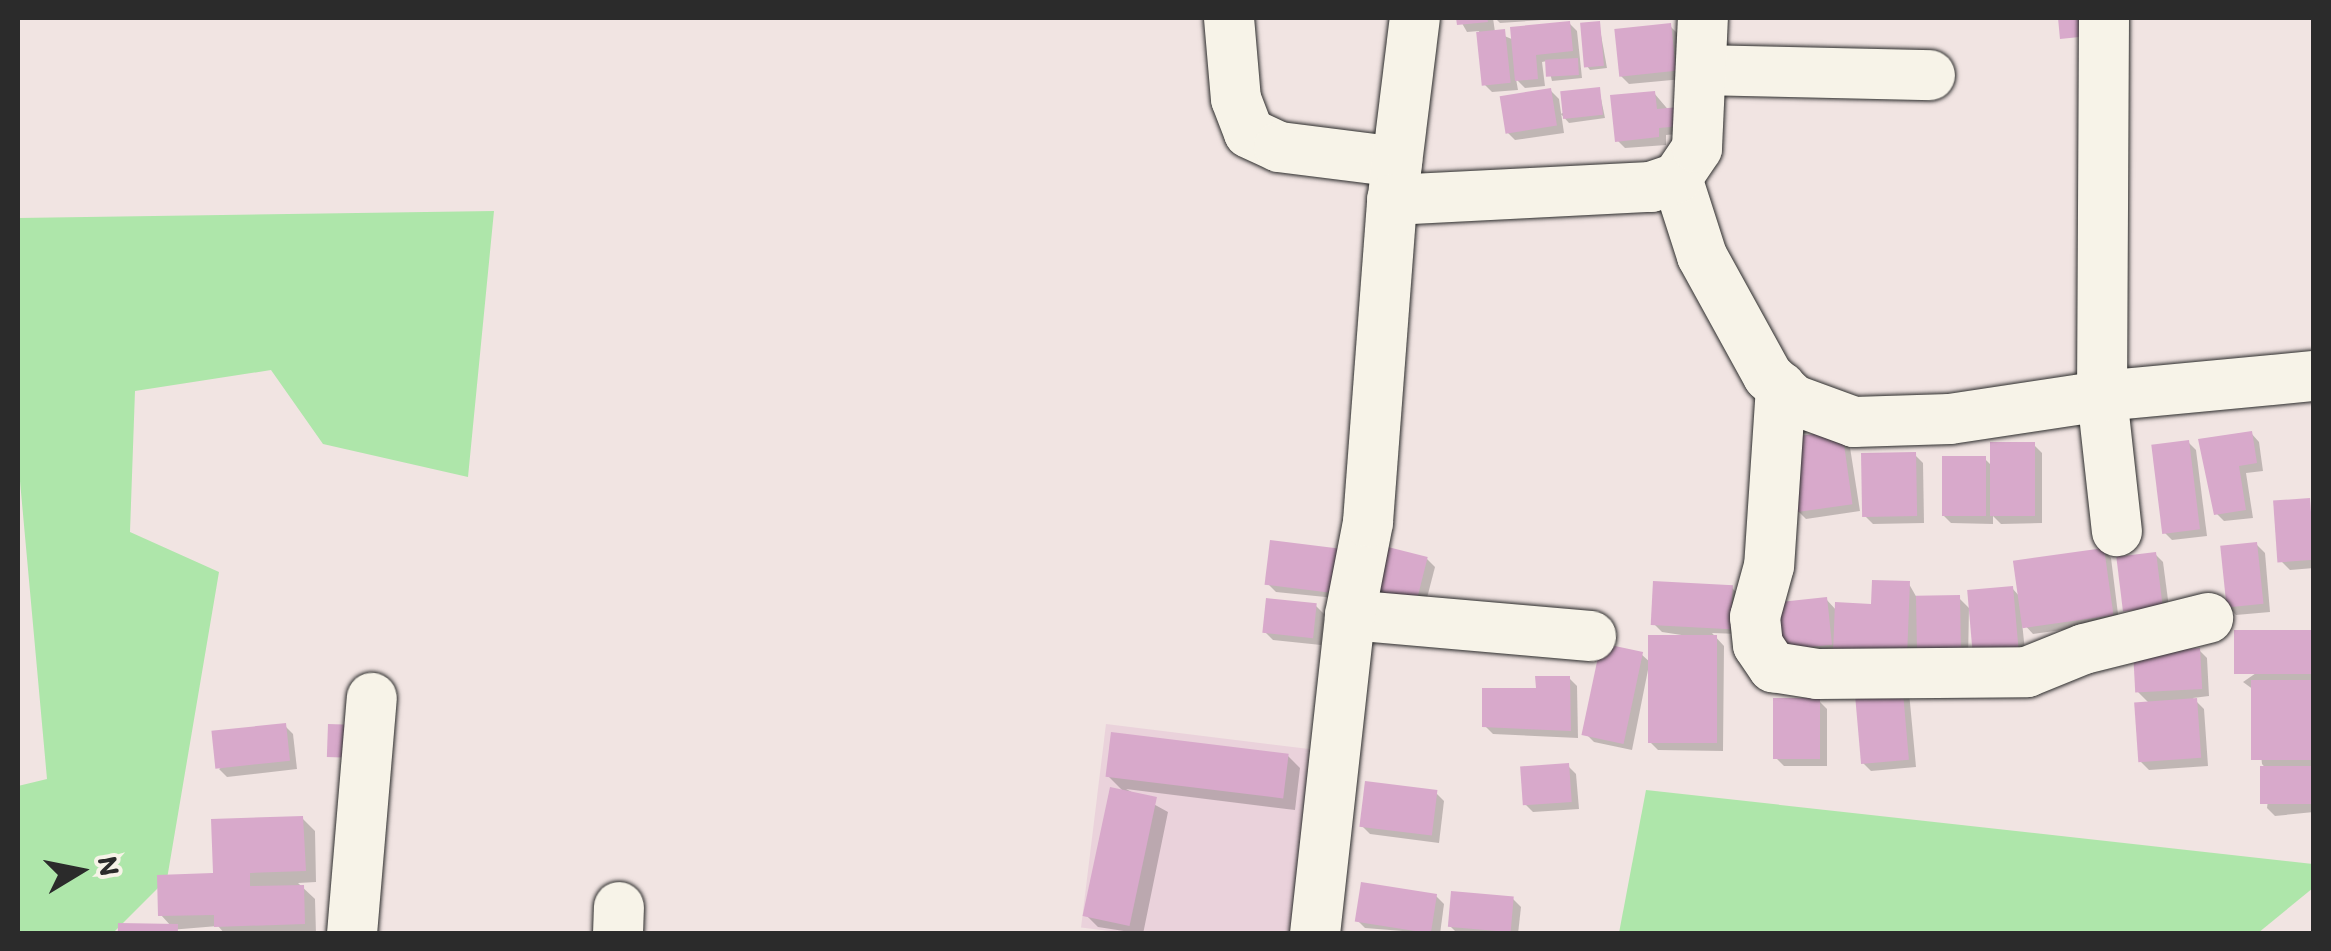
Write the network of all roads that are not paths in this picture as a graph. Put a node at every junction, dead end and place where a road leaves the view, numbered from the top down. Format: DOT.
graph roads {
  1 [pos="1229,18"];
  2 [pos="1415,18"];
  3 [pos="1703,18"];
  4 [pos="2104,18"];
  5 [pos="1703,70"];
  6 [pos="1930,75"];
  7 [pos="1677,178"];
  8 [pos="1394,181"];
  9 [pos="2314,376"];
  10 [pos="1781,387"];
  11 [pos="2102,396"];
  12 [pos="2117,530"];
  13 [pos="1350,615"];
  14 [pos="2208,618"];
  15 [pos="1591,636"];
  16 [pos="372,698"];
  17 [pos="352,934"];
  18 [pos="1315,934"];
  1 -- 8 [label="street"];
  2 -- 8 [label="street"];
  3 -- 5 [label="street"];
  4 -- 11 [label="street"];
  5 -- 6 [label="street"];
  5 -- 7 [label="street"];
  7 -- 8 [label="street"];
  7 -- 10 [label="street"];
  8 -- 13 [label="street"];
  9 -- 11 [label="street"];
  10 -- 11 [label="street"];
  10 -- 14 [label="street"];
  11 -- 12 [label="street"];
  13 -- 15 [label="street"];
  13 -- 18 [label="street"];
  16 -- 17 [label="street"];
}
